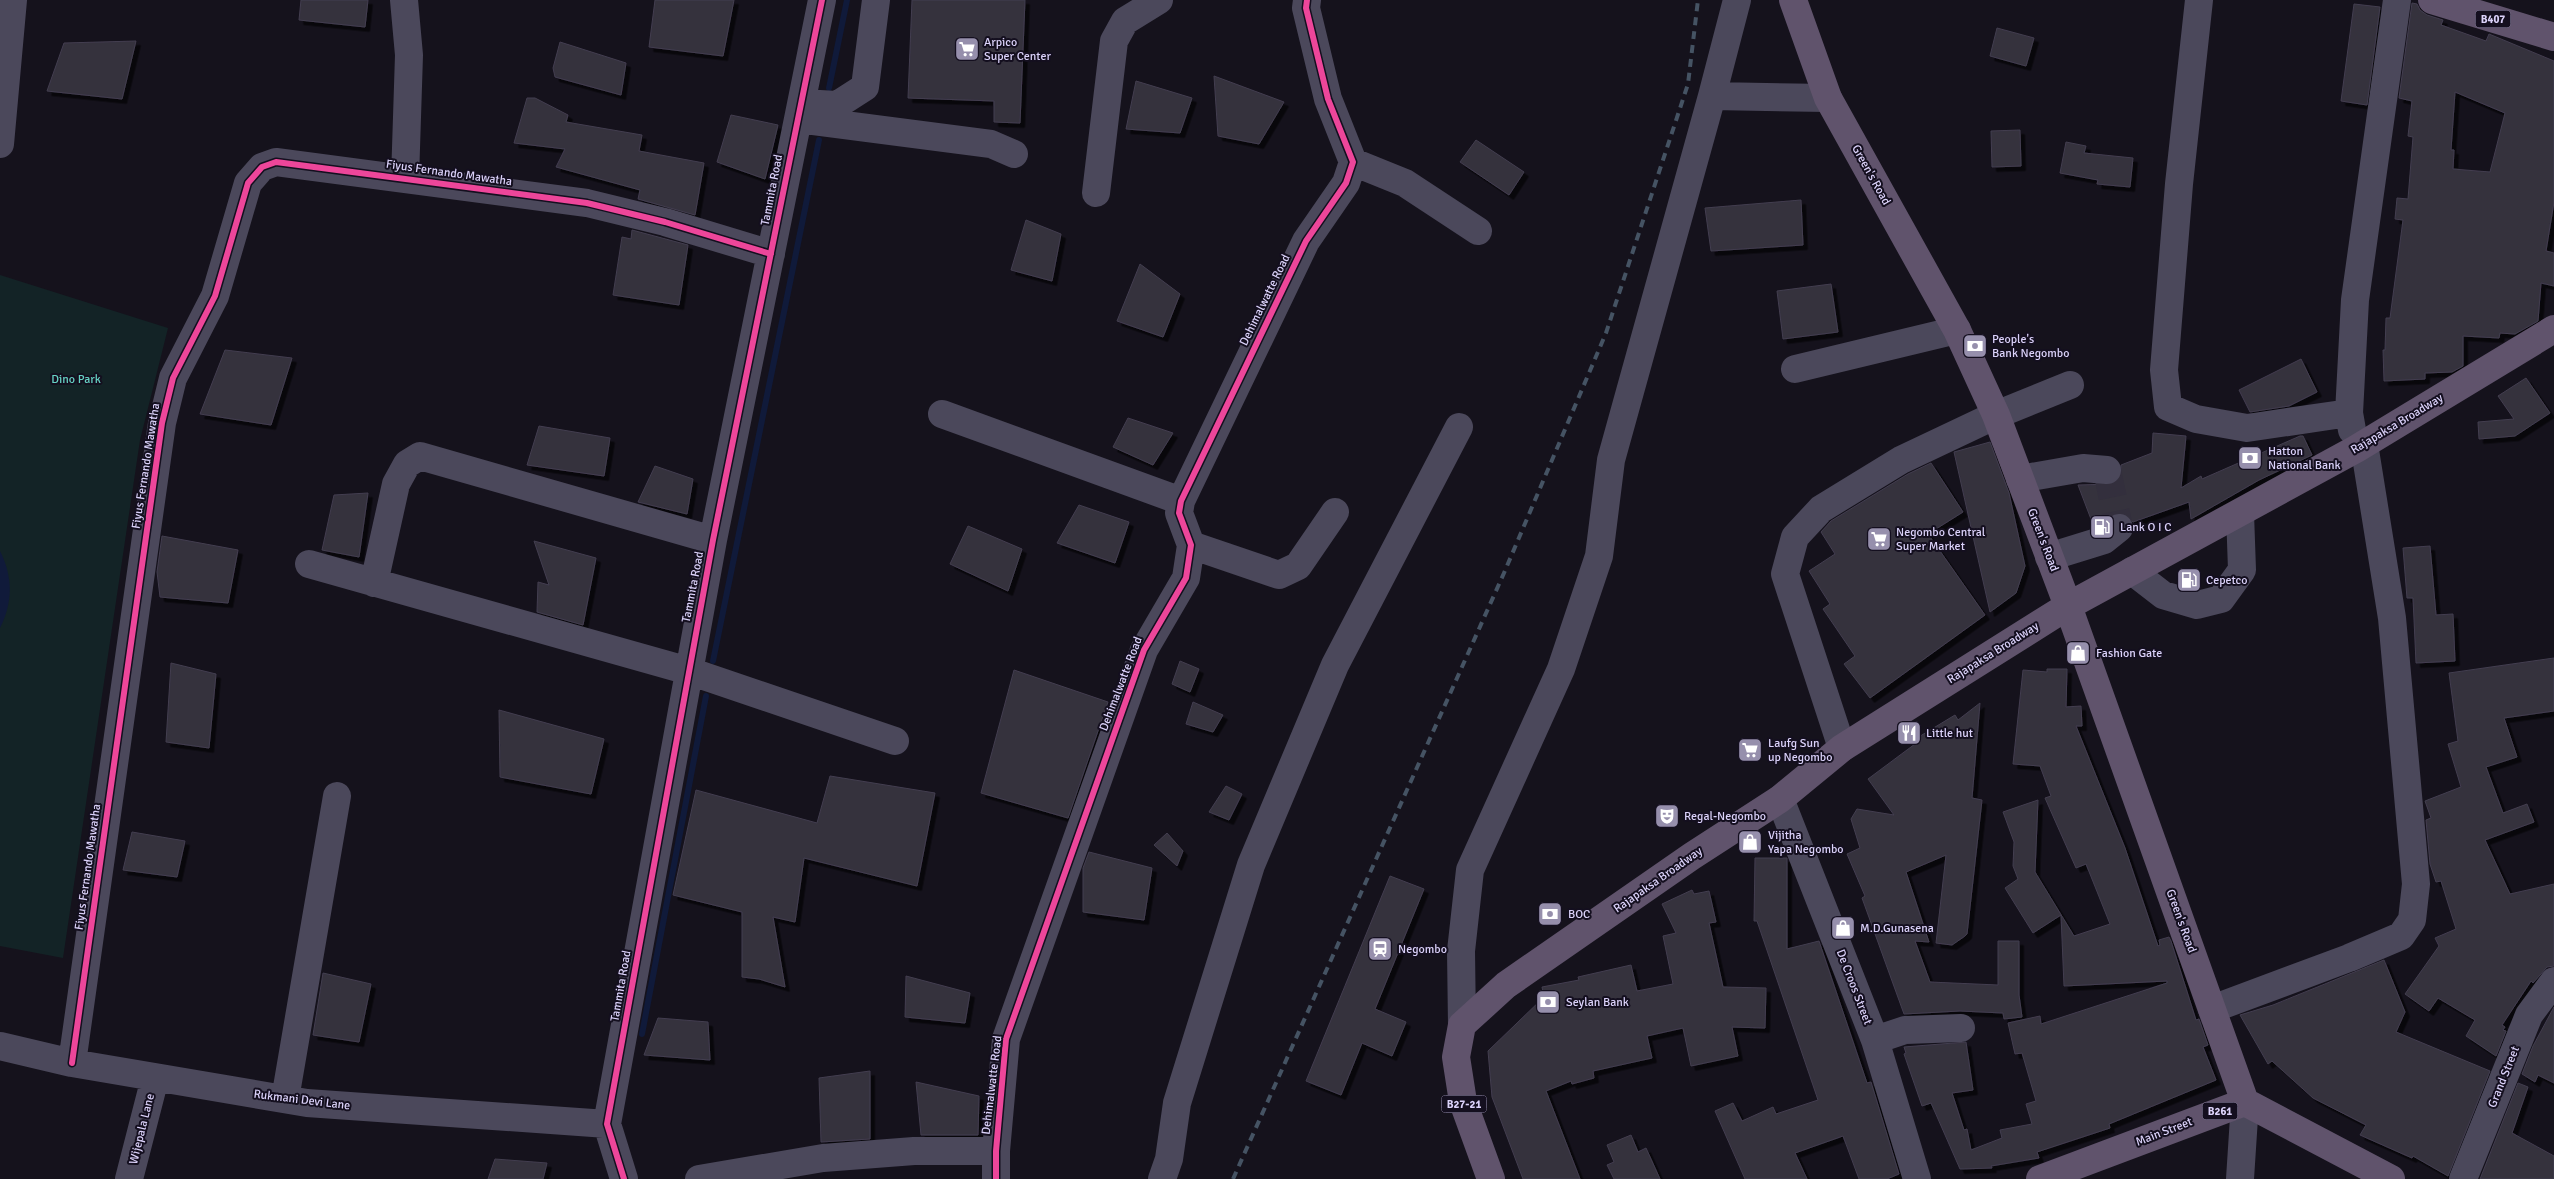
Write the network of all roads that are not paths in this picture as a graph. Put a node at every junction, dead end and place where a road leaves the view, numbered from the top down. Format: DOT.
graph roads {
  1 [pos="13,0"];
  2 [pos="404,0"];
  3 [pos="822,0"];
  4 [pos="876,0"];
  5 [pos="1159,0"];
  6 [pos="1306,0"];
  7 [pos="1737,0"];
  8 [pos="1793,0"];
  9 [pos="2200,0"];
  10 [pos="2396,0"];
  11 [pos="2432,0"];
  12 [pos="2554,37"];
  13 [pos="1712,96"];
  14 [pos="1828,98"];
  15 [pos="800,111"];
  16 [pos="0,144"];
  17 [pos="1014,154"];
  18 [pos="1353,162"];
  19 [pos="405,179"];
  20 [pos="1096,193"];
  21 [pos="1478,231"];
  22 [pos="771,254"];
  23 [pos="2554,329"];
  24 [pos="1956,330"];
  25 [pos="1796,369"];
  26 [pos="2070,385"];
  27 [pos="2348,413"];
  28 [pos="942,414"];
  29 [pos="1996,415"];
  30 [pos="1459,427"];
  31 [pos="2360,447"];
  32 [pos="2107,470"];
  33 [pos="2020,480"];
  34 [pos="1181,501"];
  35 [pos="1334,512"];
  36 [pos="2240,513"];
  37 [pos="2119,528"];
  38 [pos="713,540"];
  39 [pos="1190,545"];
  40 [pos="2049,557"];
  41 [pos="309,564"];
  42 [pos="2132,571"];
  43 [pos="374,583"];
  44 [pos="2068,606"];
  45 [pos="689,671"];
  46 [pos="895,741"];
  47 [pos="1842,748"];
  48 [pos="337,796"];
  49 [pos="1780,799"];
  50 [pos="2554,981"];
  51 [pos="2212,1009"];
  52 [pos="1462,1025"];
  53 [pos="1961,1028"];
  54 [pos="1874,1040"];
  55 [pos="0,1046"];
  56 [pos="72,1063"];
  57 [pos="155,1078"];
  58 [pos="285,1099"];
  59 [pos="2245,1102"];
  60 [pos="607,1124"];
  61 [pos="996,1151"];
  62 [pos="129,1179"];
  63 [pos="624,1179"];
  64 [pos="699,1179"];
  65 [pos="996,1179"];
  66 [pos="1162,1179"];
  67 [pos="1491,1179"];
  68 [pos="1917,1179"];
  69 [pos="2040,1179"];
  70 [pos="2240,1179"];
  71 [pos="2391,1179"];
  72 [pos="2463,1179"];
  1 -- 16 [label="street"];
  2 -- 19 [label="street"];
  3 -- 15 [label="street, Tammita Road"];
  4 -- 15 [label="street"];
  5 -- 20 [label="street"];
  6 -- 18 [label="street"];
  7 -- 13 [label="street"];
  8 -- 14 [label="main road, Green's Road"];
  9 -- 27 [label="street"];
  10 -- 27 [label="street"];
  11 -- 12 [label="main road, B407"];
  13 -- 14 [label="street"];
  13 -- 52 [label="street"];
  14 -- 24 [label="main road, Green's Road"];
  15 -- 17 [label="street"];
  15 -- 22 [label="street, Tammita Road"];
  18 -- 21 [label="street"];
  18 -- 34 [label="street, Dehimalwatte Road"];
  19 -- 22 [label="street, Fiyus Fernando Mawatha"];
  19 -- 56 [label="street, Fiyus Fernando Mawatha"];
  22 -- 38 [label="street, Tammita Road"];
  23 -- 31 [label="main road, Rajapaksa Broadway"];
  24 -- 25 [label="street"];
  24 -- 29 [label="main road, Green's Road"];
  26 -- 29 [label="street"];
  27 -- 31 [label="street"];
  28 -- 34 [label="street"];
  29 -- 33 [label="main road, Green's Road"];
  29 -- 47 [label="street"];
  30 -- 66 [label="street"];
  31 -- 36 [label="main road, Rajapaksa Broadway"];
  31 -- 51 [label="street"];
  32 -- 33 [label="street"];
  33 -- 40 [label="main road, Green's Road"];
  34 -- 39 [label="street, Dehimalwatte Road"];
  35 -- 39 [label="street"];
  36 -- 42 [label="main road, Rajapaksa Broadway"];
  36 -- 42 [label="street"];
  37 -- 40 [label="street"];
  38 -- 43 [label="street"];
  38 -- 45 [label="street, Tammita Road"];
  39 -- 61 [label="street, Dehimalwatte Road"];
  40 -- 44 [label="main road, Green's Road"];
  41 -- 43 [label="street"];
  42 -- 44 [label="main road, Rajapaksa Broadway"];
  43 -- 45 [label="street"];
  44 -- 47 [label="main road, Rajapaksa Broadway"];
  44 -- 51 [label="main road, Green's Road"];
  45 -- 46 [label="street"];
  45 -- 60 [label="street, Tammita Road"];
  47 -- 49 [label="main road, Rajapaksa Broadway"];
  48 -- 58 [label="street"];
  49 -- 52 [label="main road, Rajapaksa Broadway"];
  49 -- 54 [label="street, De Croos Street"];
  50 -- 72 [label="street, Grand Street"];
  51 -- 59 [label="main road, Green's Road"];
  52 -- 67 [label="main road, B27-21"];
  53 -- 54 [label="street"];
  54 -- 68 [label="street, De Croos Street"];
  55 -- 56 [label="street, Rukmani Devi Lane"];
  56 -- 57 [label="street, Rukmani Devi Lane"];
  57 -- 58 [label="street, Rukmani Devi Lane"];
  57 -- 62 [label="street, Wijepala Lane"];
  58 -- 60 [label="street, Rukmani Devi Lane"];
  59 -- 69 [label="main road, Main Street / B261"];
  59 -- 70 [label="street"];
  59 -- 71 [label="main road, B261"];
  60 -- 63 [label="street, Tammita Road"];
  61 -- 64 [label="street"];
  61 -- 65 [label="street, Dehimalwatte Road"];
}
